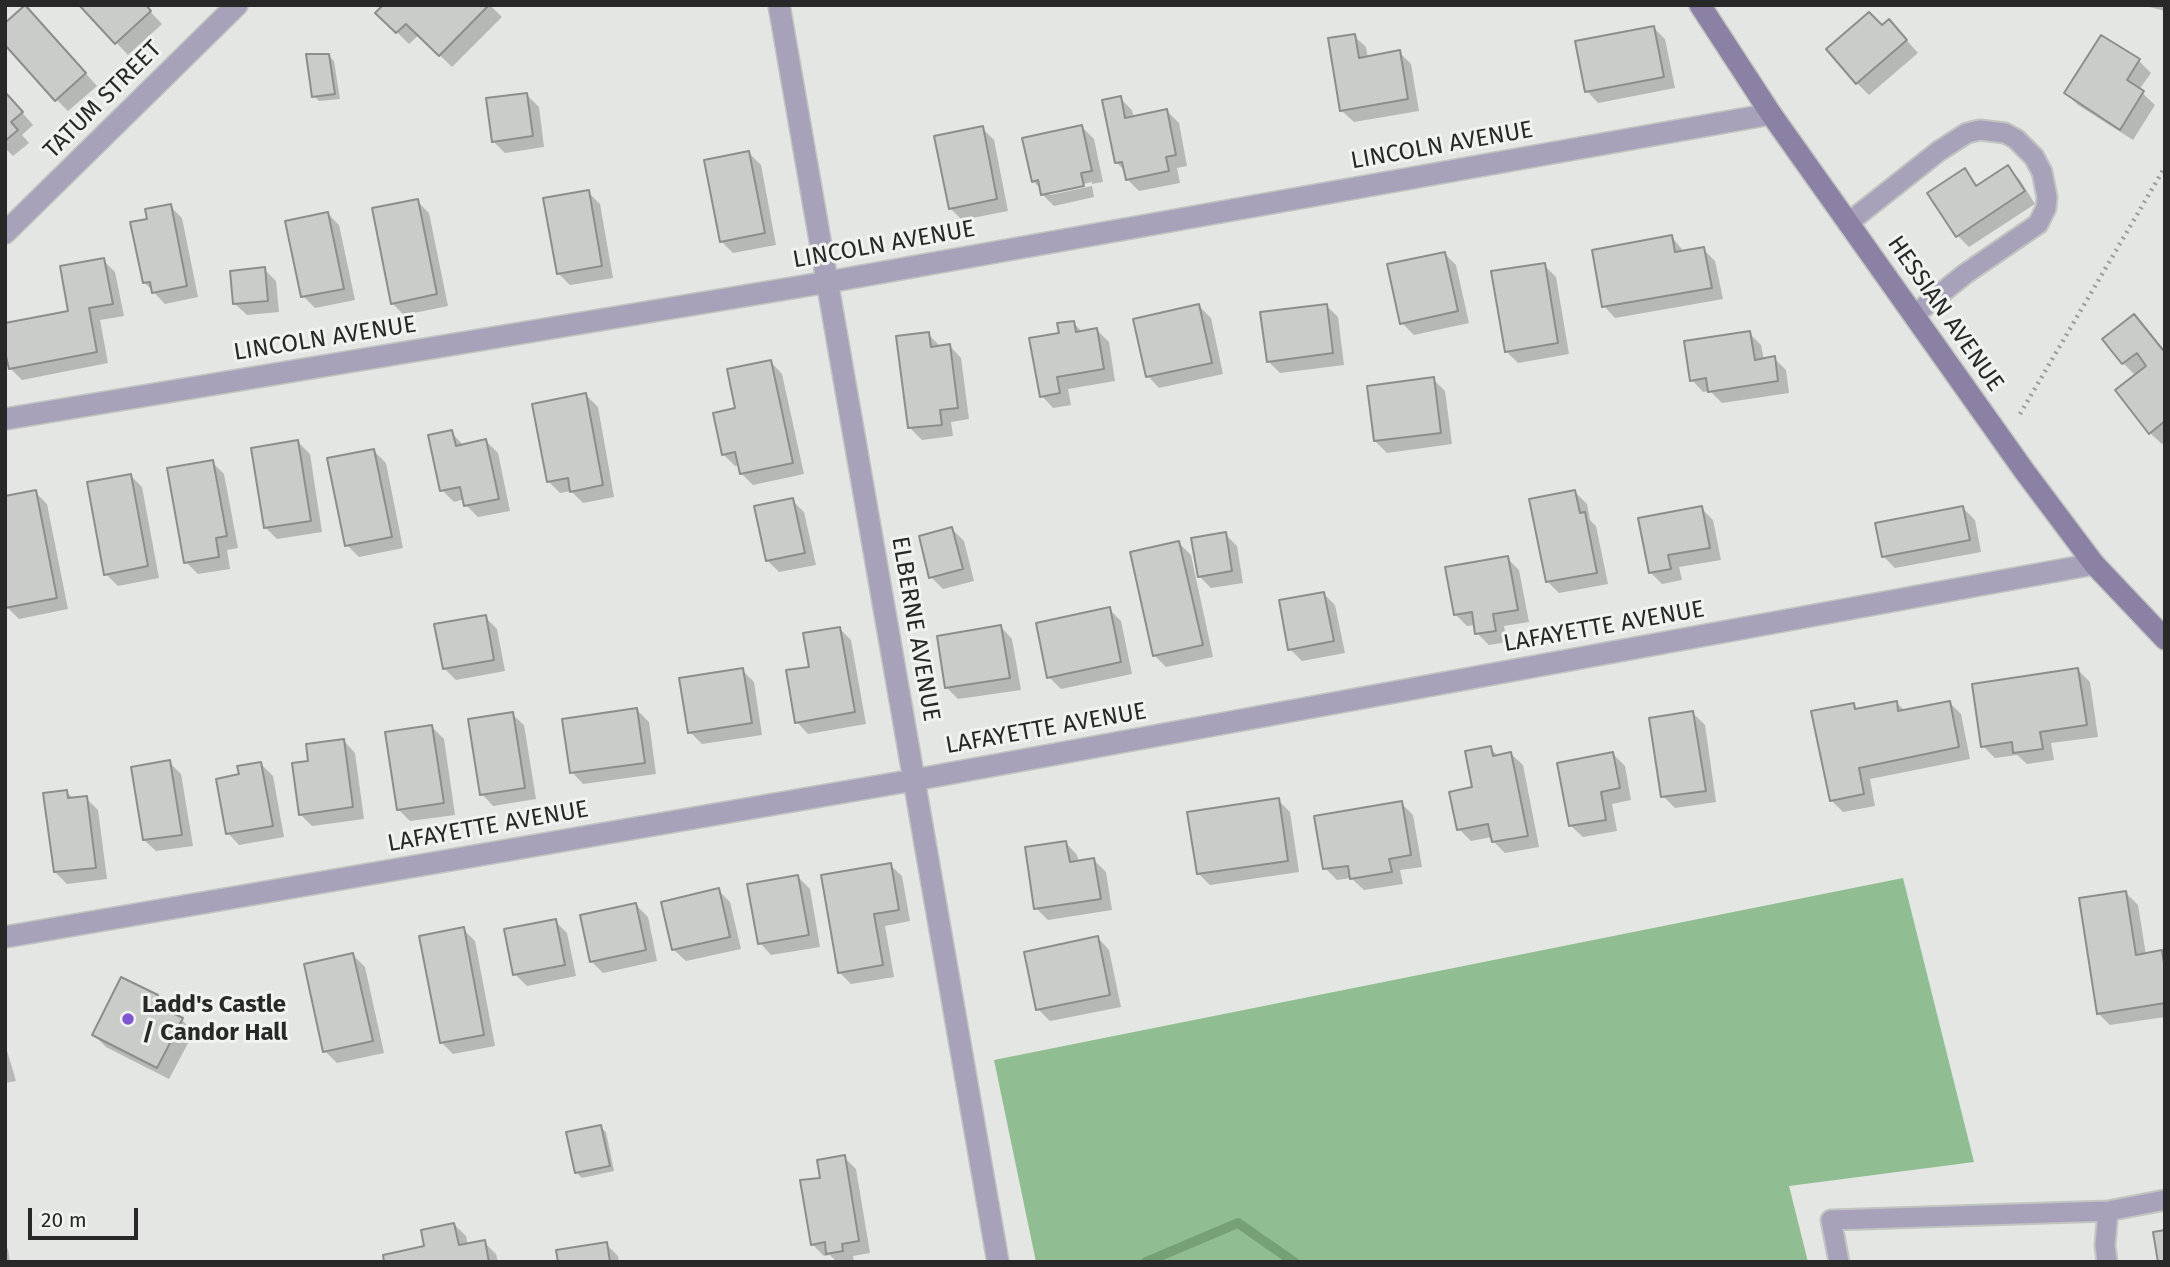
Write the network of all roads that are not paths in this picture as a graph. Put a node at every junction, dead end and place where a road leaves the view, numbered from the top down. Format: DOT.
graph roads {
  1 [pos="237,5"];
  2 [pos="779,5"];
  3 [pos="1700,5"];
  4 [pos="1771,114"];
  5 [pos="1848,223"];
  6 [pos="5,233"];
  7 [pos="828,282"];
  8 [pos="1914,315"];
  9 [pos="5,419"];
  10 [pos="2094,564"];
  11 [pos="2165,639"];
  12 [pos="914,780"];
  13 [pos="5,937"];
  14 [pos="2165,1200"];
  15 [pos="2109,1211"];
  16 [pos="998,1262"];
  17 [pos="1839,1262"];
  18 [pos="2107,1262"];
  1 -- 6 [label="street, TATUM STREET"];
  2 -- 7 [label="street, ELBERNE AVENUE"];
  3 -- 4 [label="main road, HESSIAN AVENUE"];
  4 -- 5 [label="main road, HESSIAN AVENUE"];
  4 -- 7 [label="street, LINCOLN AVENUE"];
  5 -- 8 [label="main road, HESSIAN AVENUE"];
  5 -- 8 [label="lane"];
  7 -- 9 [label="street, LINCOLN AVENUE"];
  7 -- 12 [label="street, ELBERNE AVENUE"];
  8 -- 10 [label="main road, HESSIAN AVENUE"];
  10 -- 11 [label="main road, HESSIAN AVENUE"];
  10 -- 12 [label="street, LAFAYETTE AVENUE"];
  12 -- 13 [label="street, LAFAYETTE AVENUE"];
  12 -- 16 [label="street, ELBERNE AVENUE"];
  14 -- 15 [label="lane"];
  15 -- 17 [label="lane"];
  15 -- 18 [label="lane"];
}
